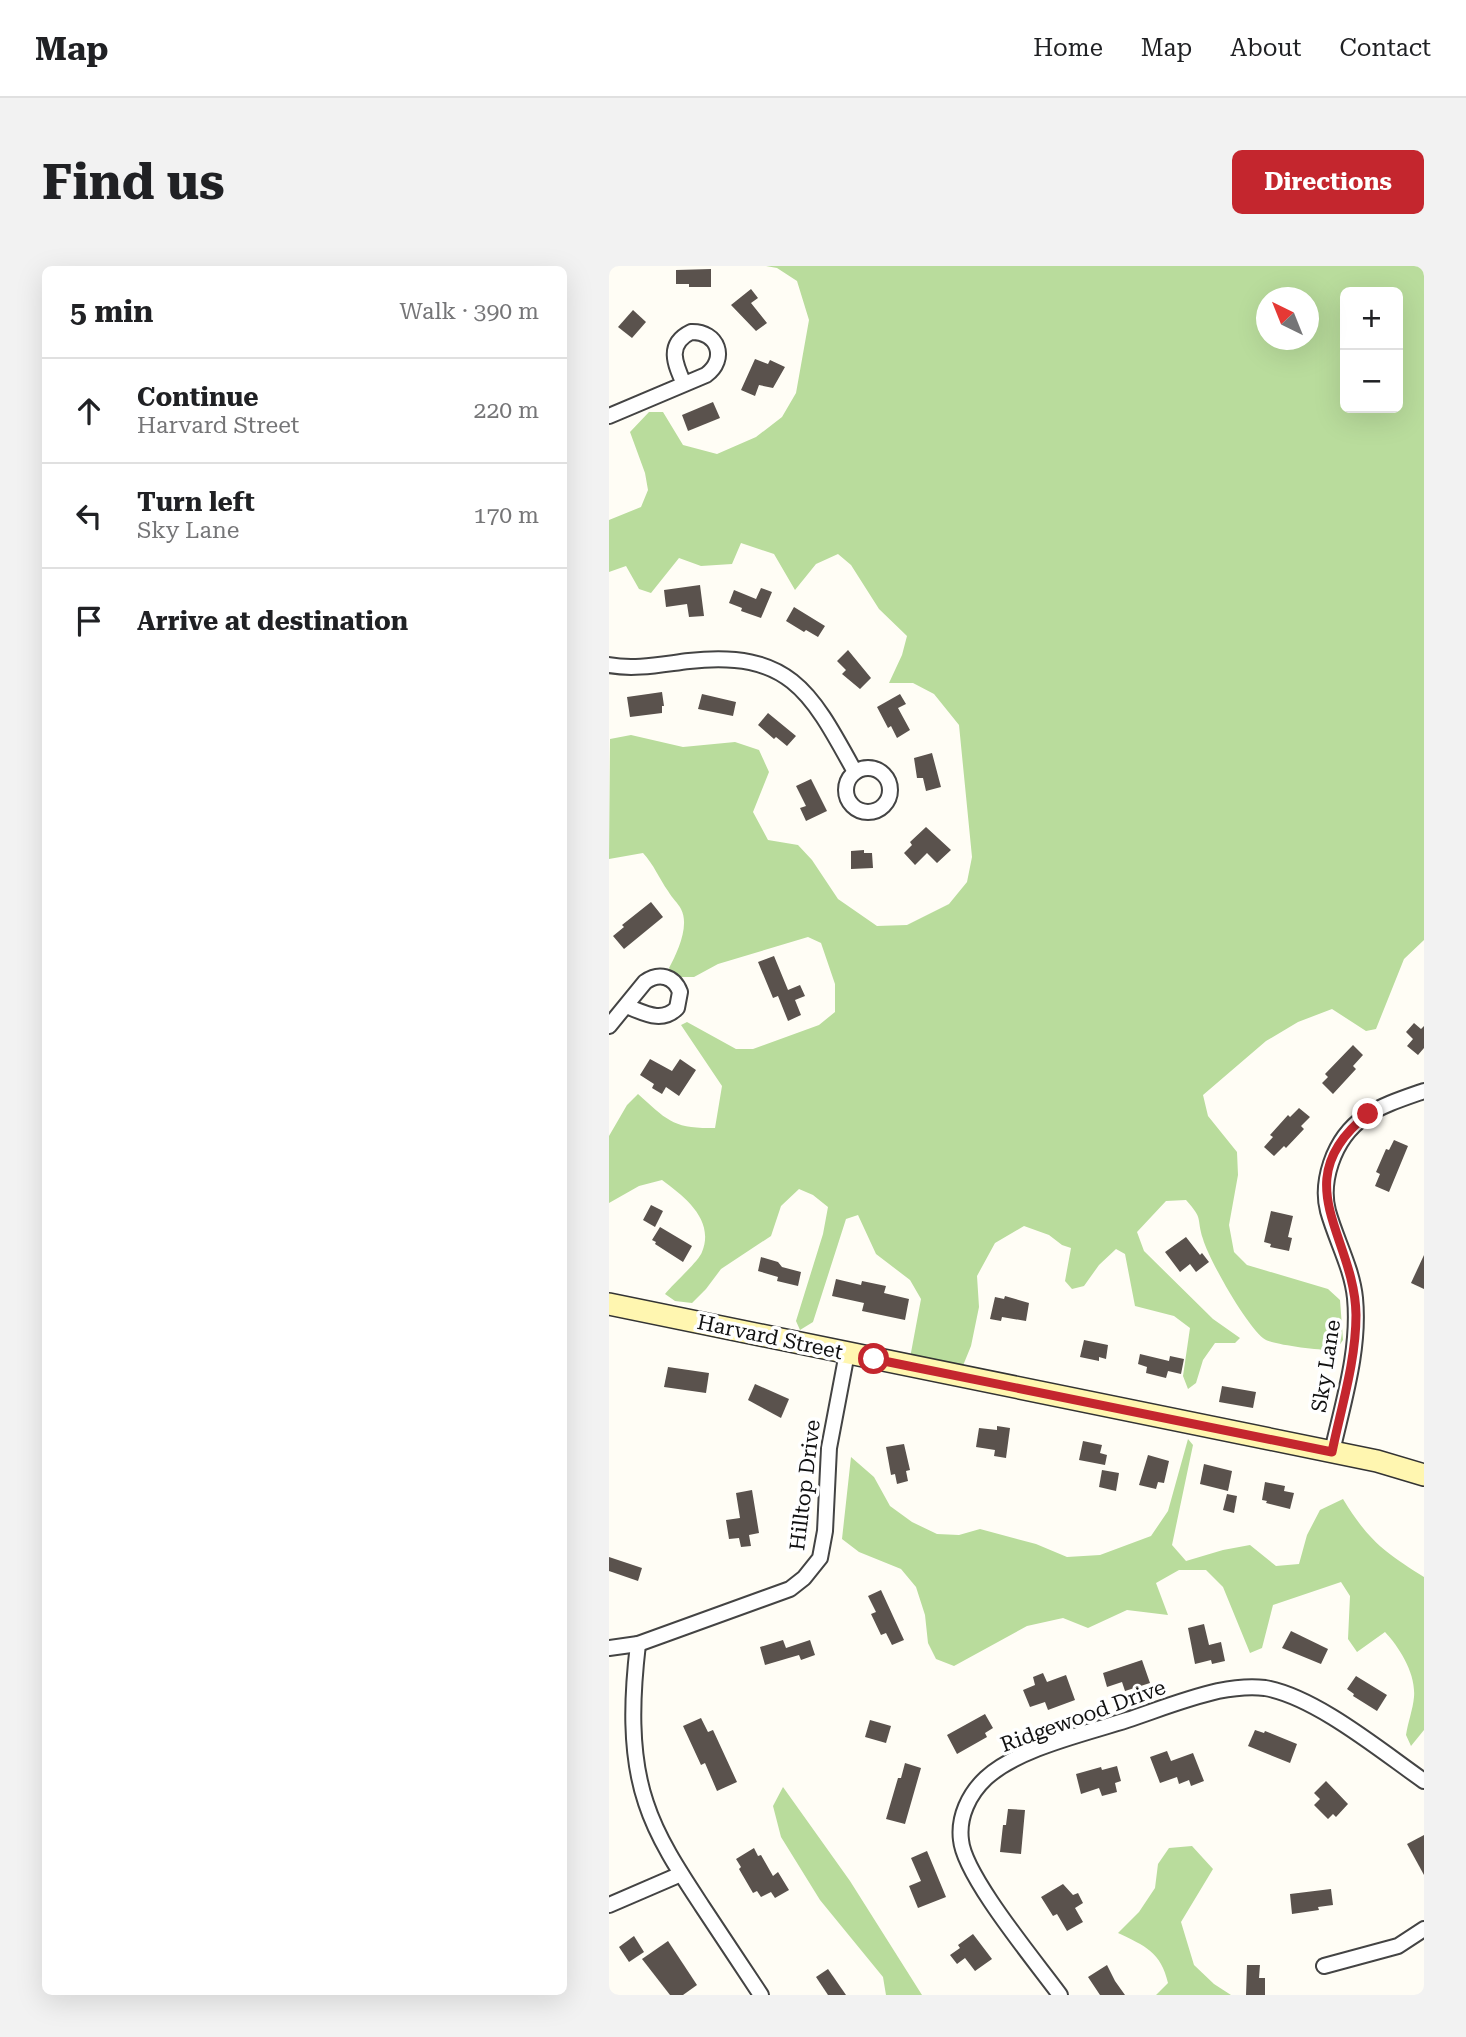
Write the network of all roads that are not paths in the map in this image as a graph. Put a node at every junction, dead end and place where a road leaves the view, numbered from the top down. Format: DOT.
graph roads {
  1 [pos="684,384"];
  2 [pos="609,416"];
  3 [pos="609,665"];
  4 [pos="855,772"];
  5 [pos="626,1006"];
  6 [pos="609,1026"];
  7 [pos="1424,1091"];
  8 [pos="609,1304"];
  9 [pos="847,1353"];
  10 [pos="1332,1452"];
  11 [pos="1424,1475"];
  12 [pos="638,1644"];
  13 [pos="609,1648"];
  14 [pos="1424,1781"];
  15 [pos="681,1874"];
  16 [pos="609,1905"];
  17 [pos="1424,1929"];
  18 [pos="1324,1966"];
  19 [pos="761,1995"];
  20 [pos="1060,1995"];
  1 -- 2 [label="street"];
  3 -- 4 [label="street"];
  5 -- 6 [label="street"];
  7 -- 10 [label="street, Sky Lane"];
  8 -- 9 [label="main road, Harvard Street"];
  9 -- 10 [label="main road, Harvard Street"];
  9 -- 12 [label="street, Hilltop Drive"];
  10 -- 11 [label="main road, Harvard Street"];
  12 -- 13 [label="street, Hilltop Drive"];
  12 -- 15 [label="street"];
  14 -- 20 [label="street, Ridgewood Drive"];
  15 -- 16 [label="street"];
  15 -- 19 [label="street"];
  17 -- 18 [label="street"];
}
